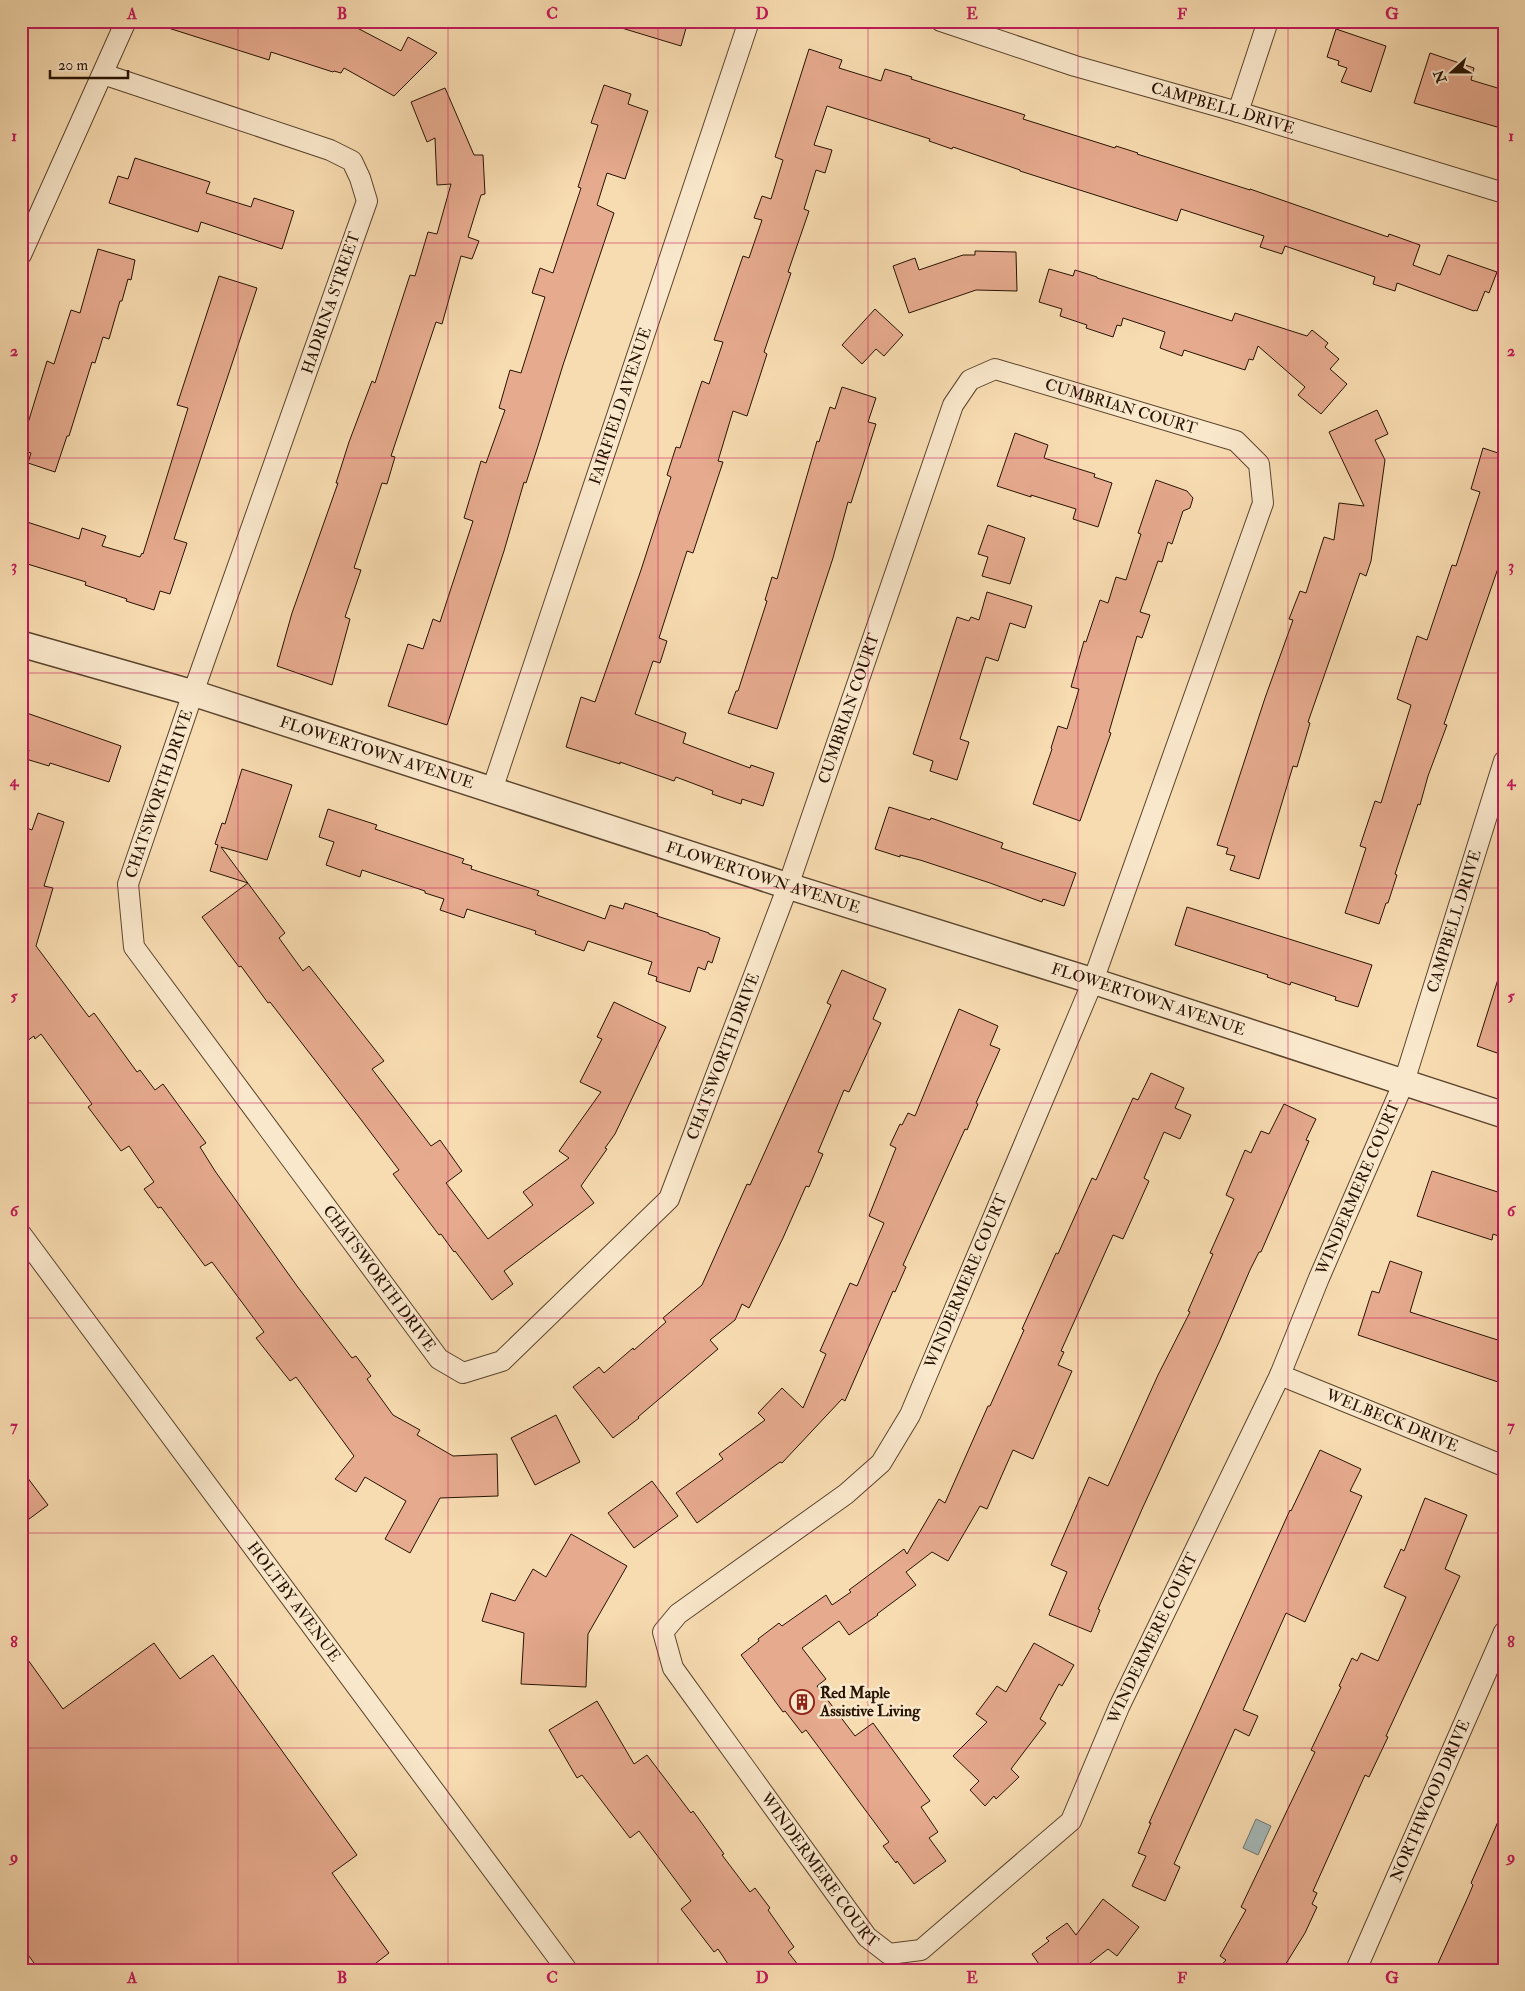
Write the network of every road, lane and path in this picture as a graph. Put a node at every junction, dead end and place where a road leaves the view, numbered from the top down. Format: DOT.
graph roads {
  1 [pos="126,21"];
  2 [pos="749,21"];
  3 [pos="941,21"];
  4 [pos="1268,21"];
  5 [pos="103,74"];
  6 [pos="1238,112"];
  7 [pos="1504,193"];
  8 [pos="21,255"];
  9 [pos="21,644"];
  10 [pos="193,693"];
  11 [pos="1504,760"];
  12 [pos="492,790"];
  13 [pos="788,886"];
  14 [pos="1093,981"];
  15 [pos="1404,1082"];
  16 [pos="1504,1115"];
  17 [pos="21,1234"];
  18 [pos="1280,1375"];
  19 [pos="1504,1466"];
  20 [pos="1504,1632"];
  21 [pos="567,1970"];
  22 [pos="1356,1970"];
  1 -- 5 [label="street"];
  2 -- 12 [label="street, FAIRFIELD AVENUE"];
  3 -- 6 [label="street, CAMPBELL DRIVE"];
  4 -- 6 [label="street"];
  5 -- 8 [label="street"];
  5 -- 10 [label="street, HADRINA STREET"];
  6 -- 7 [label="street, CAMPBELL DRIVE"];
  9 -- 10 [label="street, FLOWERTOWN AVENUE"];
  10 -- 12 [label="street, FLOWERTOWN AVENUE"];
  10 -- 13 [label="street, CHATSWORTH DRIVE"];
  11 -- 15 [label="street, CAMPBELL DRIVE"];
  12 -- 13 [label="street, FLOWERTOWN AVENUE"];
  13 -- 14 [label="street, FLOWERTOWN AVENUE"];
  13 -- 14 [label="street, CUMBRIAN COURT"];
  14 -- 15 [label="street, FLOWERTOWN AVENUE"];
  14 -- 18 [label="street, WINDERMERE COURT"];
  15 -- 16 [label="street, FLOWERTOWN AVENUE"];
  15 -- 18 [label="street, WINDERMERE COURT"];
  17 -- 21 [label="street, HOLTBY AVENUE"];
  18 -- 19 [label="street, WELBECK DRIVE"];
  20 -- 22 [label="street, NORTHWOOD DRIVE"];
}
